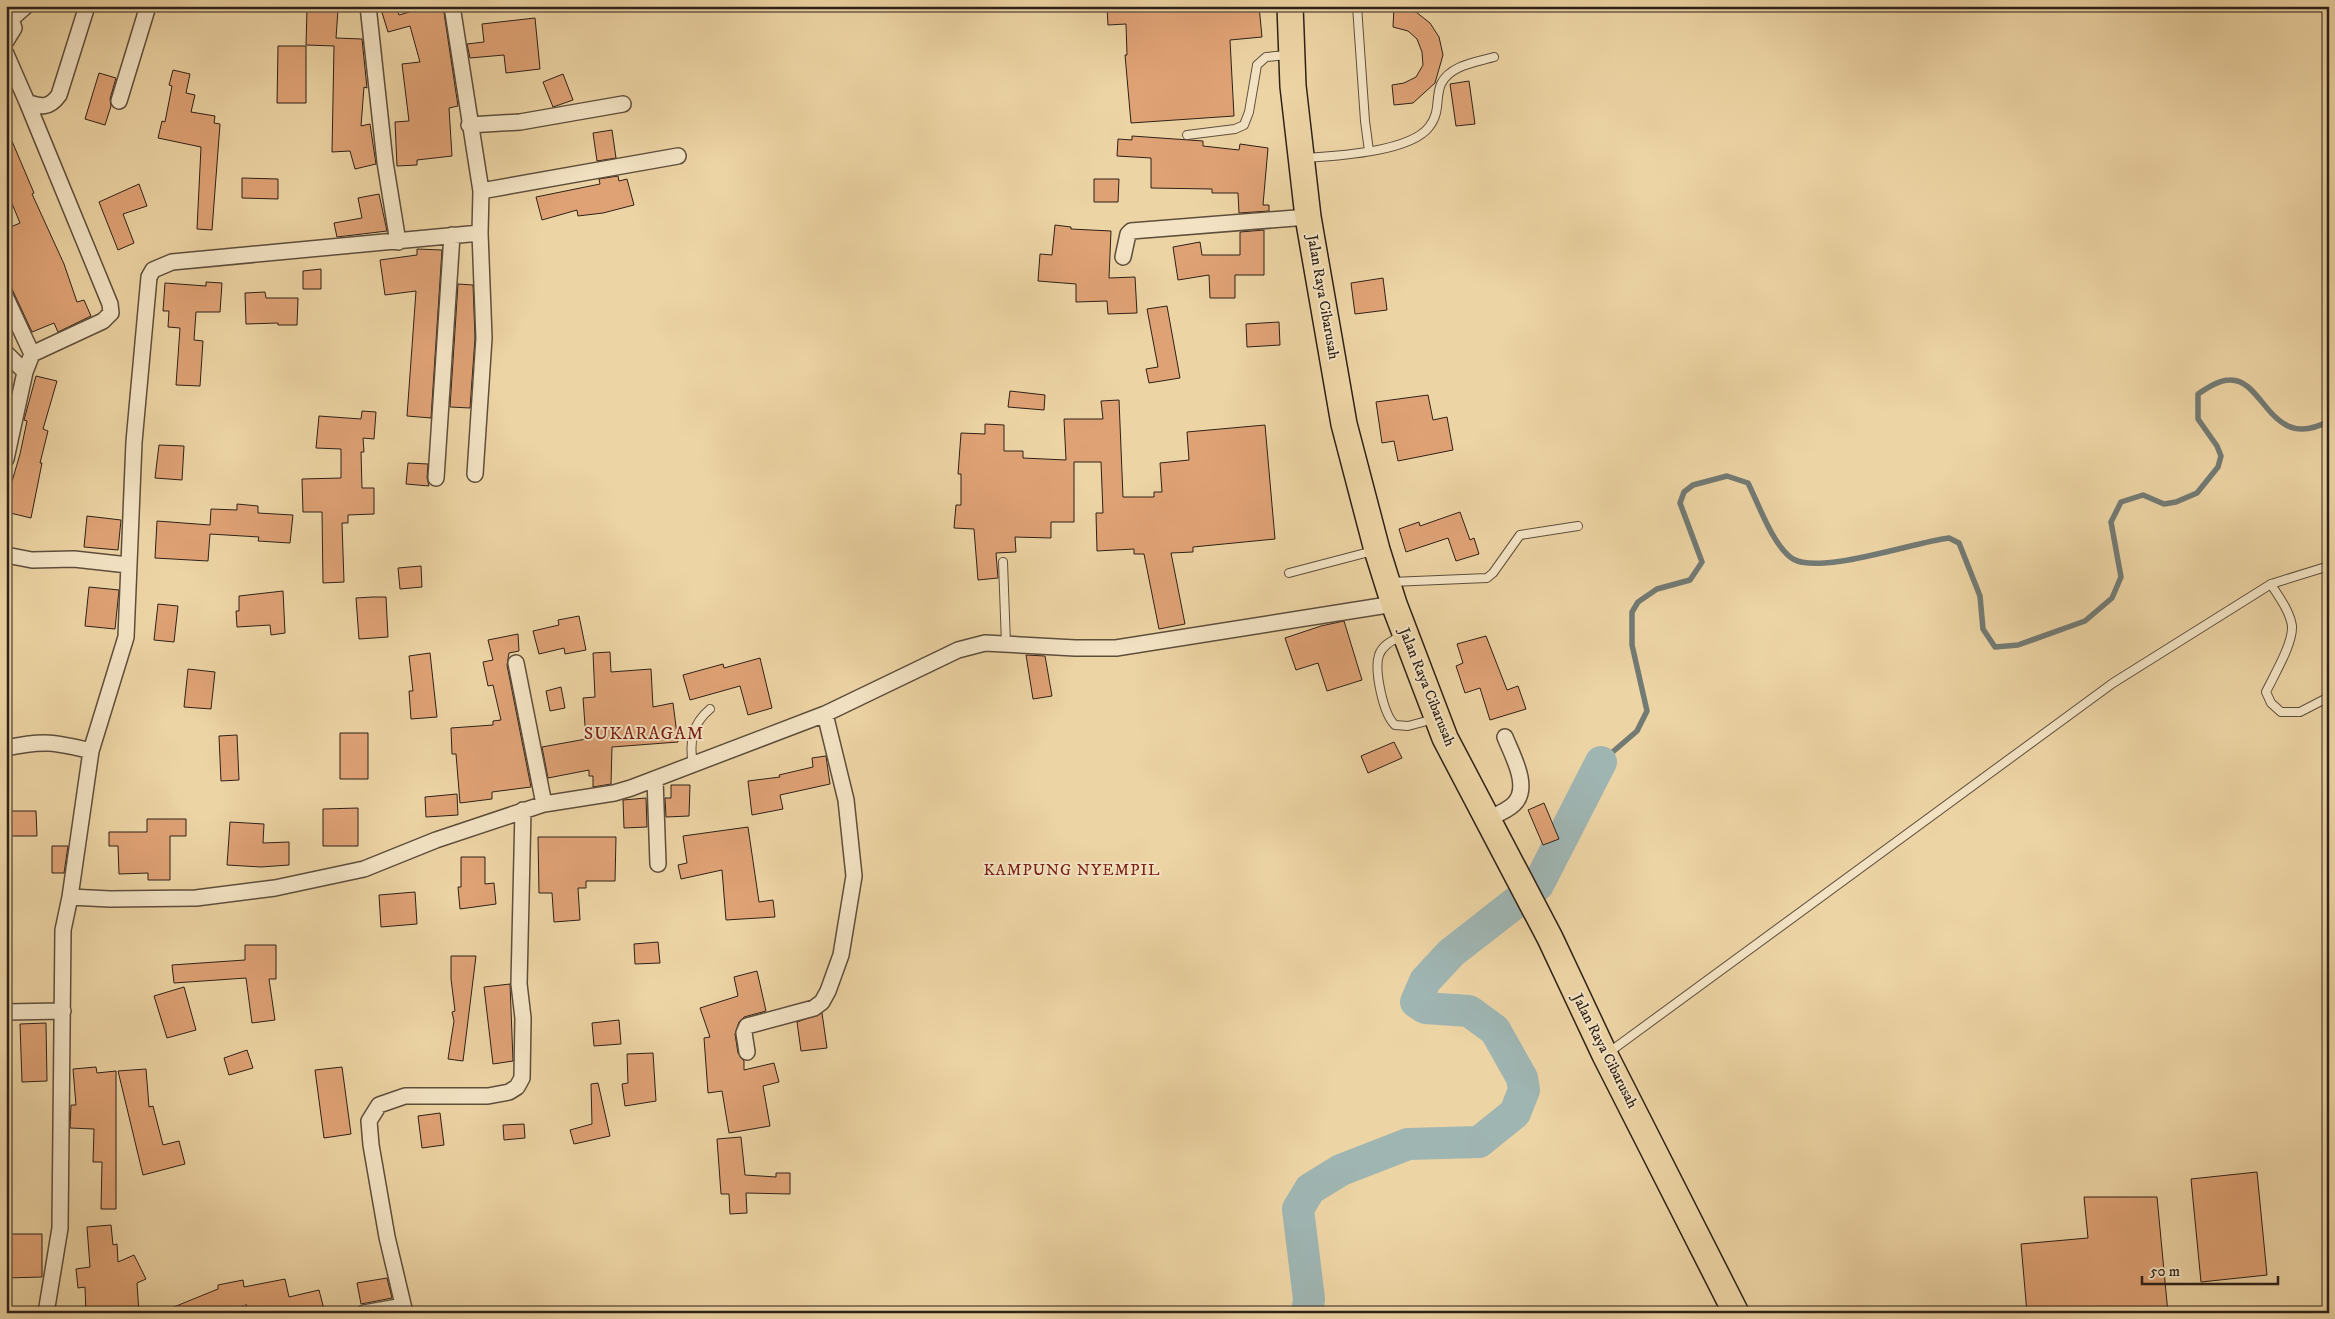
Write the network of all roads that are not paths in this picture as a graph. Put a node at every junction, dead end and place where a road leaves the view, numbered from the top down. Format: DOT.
graph roads {
  1 [pos="26,6"];
  2 [pos="87,6"];
  3 [pos="148,6"];
  4 [pos="368,6"];
  5 [pos="452,6"];
  6 [pos="1290,6"];
  7 [pos="1357,6"];
  8 [pos="9,17"];
  9 [pos="6,41"];
  10 [pos="6,54"];
  11 [pos="1292,54"];
  12 [pos="1494,58"];
  13 [pos="119,101"];
  14 [pos="27,102"];
  15 [pos="623,104"];
  16 [pos="469,125"];
  17 [pos="1187,135"];
  18 [pos="1369,151"];
  19 [pos="678,156"];
  20 [pos="1301,159"];
  21 [pos="481,191"];
  22 [pos="1308,217"];
  23 [pos="480,233"];
  24 [pos="452,235"];
  25 [pos="398,242"];
  26 [pos="1123,257"];
  27 [pos="6,298"];
  28 [pos="6,354"];
  29 [pos="32,354"];
  30 [pos="25,372"];
  31 [pos="6,460"];
  32 [pos="475,474"];
  33 [pos="436,478"];
  34 [pos="1578,526"];
  35 [pos="1377,550"];
  36 [pos="6,555"];
  37 [pos="1003,562"];
  38 [pos="128,565"];
  39 [pos="2329,566"];
  40 [pos="1289,573"];
  41 [pos="2271,584"];
  42 [pos="1391,593"];
  43 [pos="1405,634"];
  44 [pos="1006,644"];
  45 [pos="516,663"];
  46 [pos="2329,697"];
  47 [pos="710,709"];
  48 [pos="825,714"];
  49 [pos="1437,719"];
  50 [pos="1505,737"];
  51 [pos="6,748"];
  52 [pos="91,751"];
  53 [pos="693,765"];
  54 [pos="656,779"];
  55 [pos="544,804"];
  56 [pos="523,810"];
  57 [pos="1486,819"];
  58 [pos="658,864"];
  59 [pos="70,897"];
  60 [pos="63,1011"];
  61 [pos="6,1012"];
  62 [pos="747,1052"];
  63 [pos="1605,1055"];
  64 [pos="404,1310"];
  65 [pos="46,1313"];
  66 [pos="364,1313"];
  67 [pos="1736,1313"];
  1 -- 8 [label="street"];
  2 -- 14 [label="street"];
  3 -- 13 [label="street"];
  4 -- 25 [label="street"];
  5 -- 16 [label="street"];
  6 -- 11 [label="main road, Jalan Raya Cibarusah"];
  7 -- 18 [label="lane"];
  8 -- 9 [label="street"];
  10 -- 14 [label="street"];
  11 -- 17 [label="lane"];
  11 -- 20 [label="main road, Jalan Raya Cibarusah"];
  12 -- 18 [label="lane"];
  14 -- 29 [label="street"];
  15 -- 16 [label="street"];
  16 -- 21 [label="street"];
  18 -- 20 [label="lane"];
  19 -- 21 [label="street"];
  20 -- 22 [label="main road, Jalan Raya Cibarusah"];
  21 -- 23 [label="street"];
  22 -- 26 [label="street"];
  22 -- 35 [label="main road, Jalan Raya Cibarusah"];
  23 -- 24 [label="street"];
  23 -- 32 [label="street"];
  24 -- 25 [label="street"];
  24 -- 33 [label="street"];
  25 -- 38 [label="street"];
  27 -- 29 [label="street"];
  28 -- 30 [label="street"];
  29 -- 30 [label="street"];
  30 -- 31 [label="street"];
  34 -- 42 [label="lane"];
  35 -- 40 [label="lane"];
  35 -- 42 [label="main road, Jalan Raya Cibarusah"];
  36 -- 38 [label="street"];
  37 -- 44 [label="lane"];
  38 -- 52 [label="street"];
  39 -- 41 [label="lane"];
  41 -- 46 [label="lane"];
  41 -- 63 [label="lane"];
  42 -- 43 [label="main road, Jalan Raya Cibarusah"];
  42 -- 44 [label="street"];
  43 -- 49 [label="main road, Jalan Raya Cibarusah"];
  43 -- 49 [label="lane"];
  44 -- 48 [label="street"];
  45 -- 55 [label="street"];
  47 -- 53 [label="lane"];
  48 -- 53 [label="street"];
  48 -- 62 [label="street"];
  49 -- 57 [label="main road, Jalan Raya Cibarusah"];
  50 -- 57 [label="street"];
  51 -- 52 [label="street"];
  52 -- 59 [label="street"];
  53 -- 54 [label="street"];
  54 -- 55 [label="street"];
  54 -- 58 [label="street"];
  55 -- 56 [label="street"];
  56 -- 59 [label="street"];
  56 -- 64 [label="street"];
  57 -- 63 [label="main road, Jalan Raya Cibarusah"];
  59 -- 60 [label="street"];
  60 -- 61 [label="street"];
  60 -- 65 [label="street"];
  63 -- 67 [label="main road, Jalan Raya Cibarusah"];
  64 -- 66 [label="street"];
}
